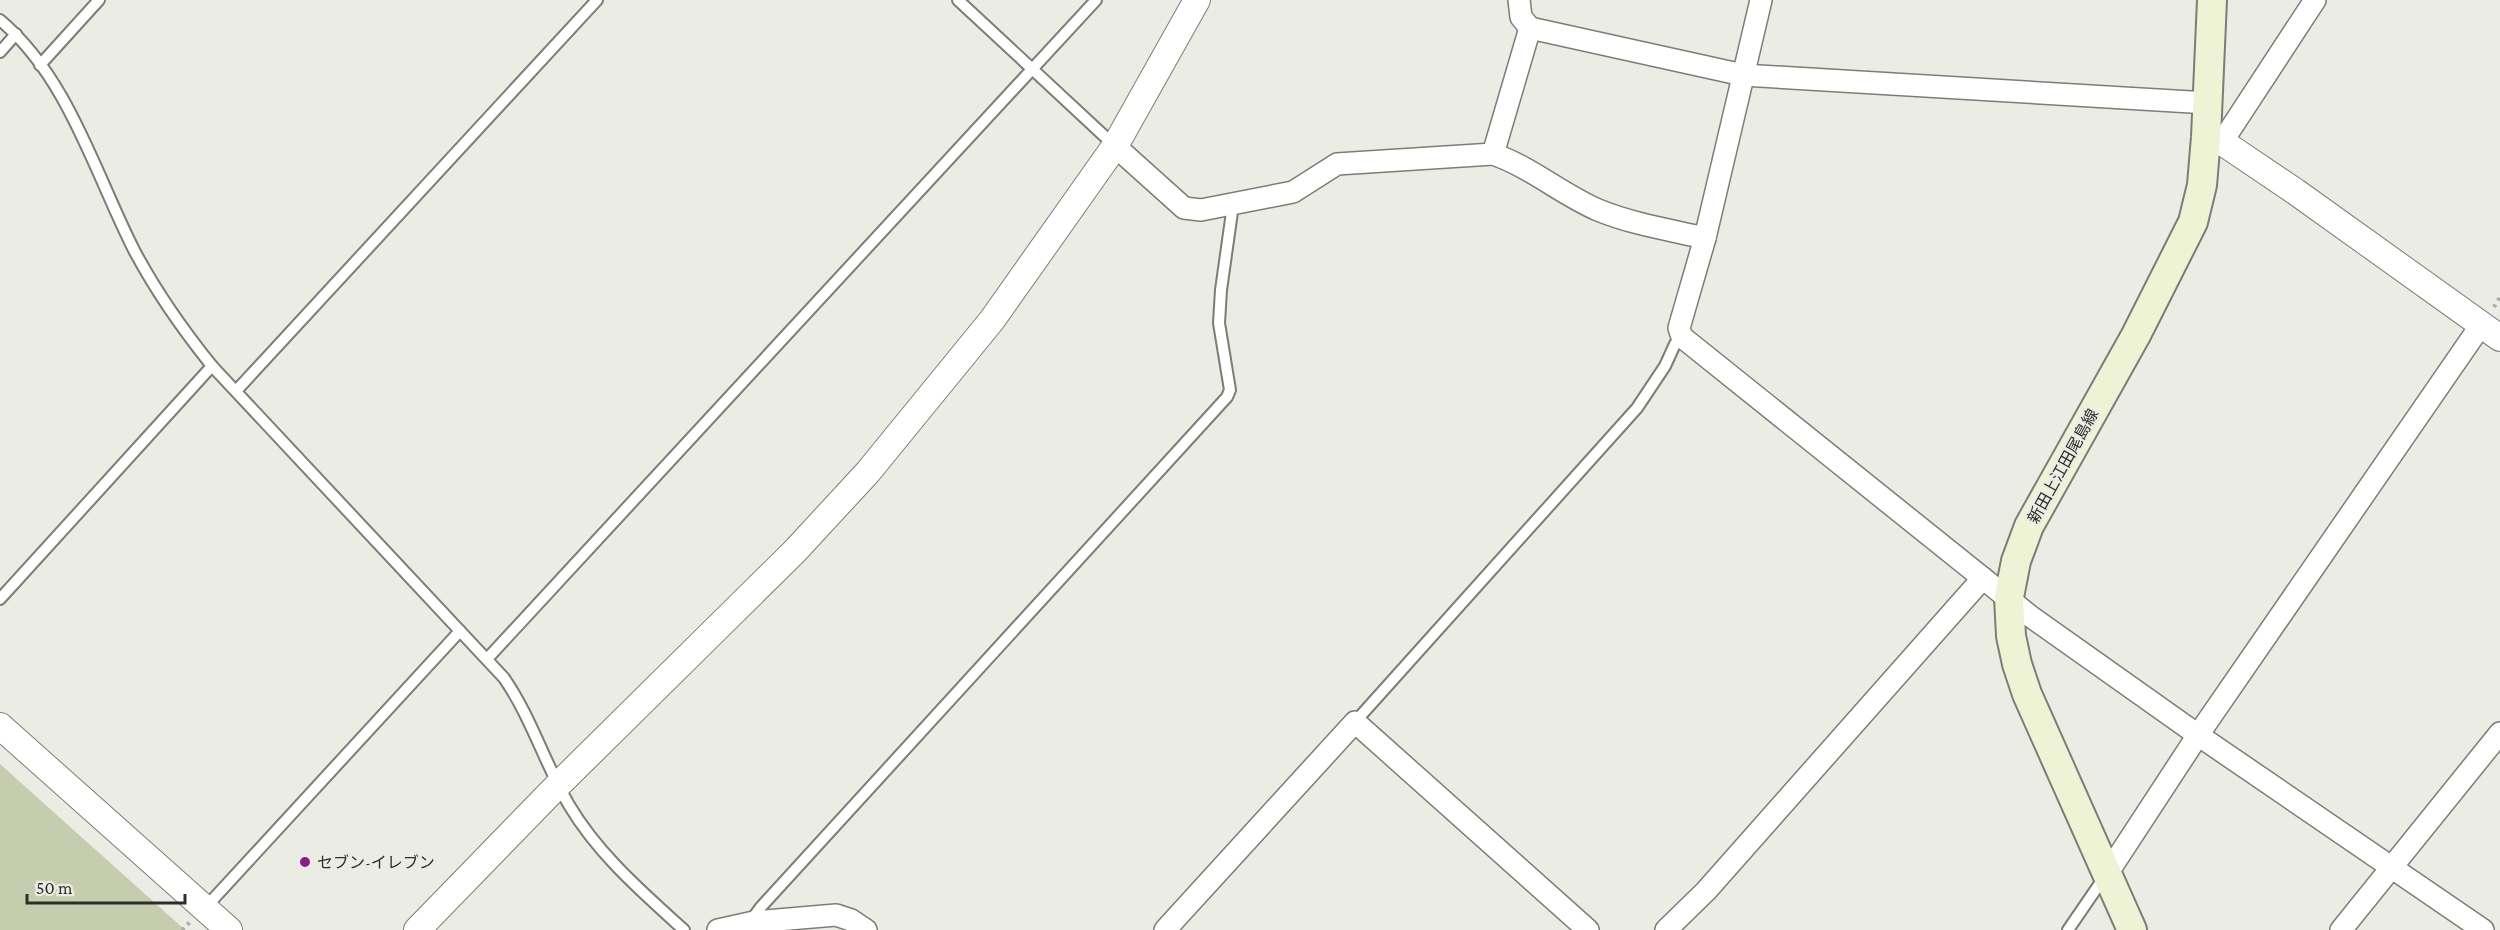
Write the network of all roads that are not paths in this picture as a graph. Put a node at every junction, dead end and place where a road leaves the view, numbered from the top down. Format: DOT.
graph roads {
  1 [pos="99,0"];
  2 [pos="597,0"];
  3 [pos="958,0"];
  4 [pos="1096,0"];
  5 [pos="1197,0"];
  6 [pos="1519,0"];
  7 [pos="1761,0"];
  8 [pos="2212,0"];
  9 [pos="2315,0"];
  10 [pos="0,20"];
  11 [pos="1530,28"];
  12 [pos="16,34"];
  13 [pos="0,52"];
  14 [pos="40,64"];
  15 [pos="1033,68"];
  16 [pos="1743,75"];
  17 [pos="2208,103"];
  18 [pos="2214,140"];
  19 [pos="1115,146"];
  20 [pos="1493,154"];
  21 [pos="1233,205"];
  22 [pos="1705,238"];
  23 [pos="2491,331"];
  24 [pos="1682,337"];
  25 [pos="212,366"];
  26 [pos="236,391"];
  27 [pos="1983,578"];
  28 [pos="2009,597"];
  29 [pos="0,599"];
  30 [pos="460,631"];
  31 [pos="487,659"];
  32 [pos="1355,722"];
  33 [pos="0,726"];
  34 [pos="2500,733"];
  35 [pos="2198,735"];
  36 [pos="558,785"];
  37 [pos="2392,867"];
  38 [pos="2107,874"];
  39 [pos="205,909"];
  40 [pos="754,922"];
  41 [pos="229,930"];
  42 [pos="417,930"];
  43 [pos="684,930"];
  44 [pos="718,930"];
  45 [pos="866,930"];
  46 [pos="1165,930"];
  47 [pos="1588,930"];
  48 [pos="1666,930"];
  49 [pos="2068,930"];
  50 [pos="2132,930"];
  51 [pos="2341,930"];
  52 [pos="2483,930"];
  1 -- 14 [label="lane"];
  2 -- 26 [label="lane"];
  3 -- 15 [label="lane"];
  4 -- 15 [label="lane"];
  5 -- 19 [label="street"];
  6 -- 11 [label="street"];
  7 -- 16 [label="street"];
  8 -- 17 [label="main road, 新田上江田尾島線"];
  9 -- 18 [label="street"];
  10 -- 12 [label="lane"];
  11 -- 16 [label="street"];
  11 -- 20 [label="street"];
  12 -- 13 [label="lane"];
  12 -- 14 [label="lane"];
  14 -- 25 [label="lane"];
  15 -- 19 [label="lane"];
  15 -- 31 [label="lane"];
  16 -- 17 [label="street"];
  16 -- 22 [label="street"];
  17 -- 18 [label="main road, 新田上江田尾島線"];
  18 -- 23 [label="street"];
  18 -- 28 [label="main road, 新田上江田尾島線"];
  19 -- 21 [label="street"];
  19 -- 36 [label="street"];
  20 -- 21 [label="street"];
  20 -- 22 [label="street"];
  21 -- 40 [label="lane"];
  22 -- 24 [label="street"];
  23 -- 35 [label="street"];
  24 -- 27 [label="street"];
  24 -- 32 [label="lane"];
  25 -- 26 [label="lane"];
  25 -- 29 [label="lane"];
  26 -- 30 [label="lane"];
  27 -- 28 [label="street"];
  27 -- 48 [label="street"];
  28 -- 35 [label="street"];
  28 -- 38 [label="main road, 新田上江田尾島線"];
  30 -- 31 [label="lane"];
  30 -- 39 [label="lane"];
  31 -- 36 [label="lane"];
  32 -- 46 [label="street"];
  32 -- 47 [label="street"];
  33 -- 39 [label="street"];
  34 -- 37 [label="street"];
  35 -- 37 [label="street"];
  35 -- 38 [label="street"];
  36 -- 42 [label="street"];
  36 -- 43 [label="lane"];
  37 -- 51 [label="street"];
  37 -- 52 [label="street"];
  38 -- 49 [label="lane"];
  38 -- 50 [label="main road, 新田上江田尾島線"];
  39 -- 41 [label="street"];
  40 -- 44 [label="street"];
  40 -- 45 [label="street"];
}
